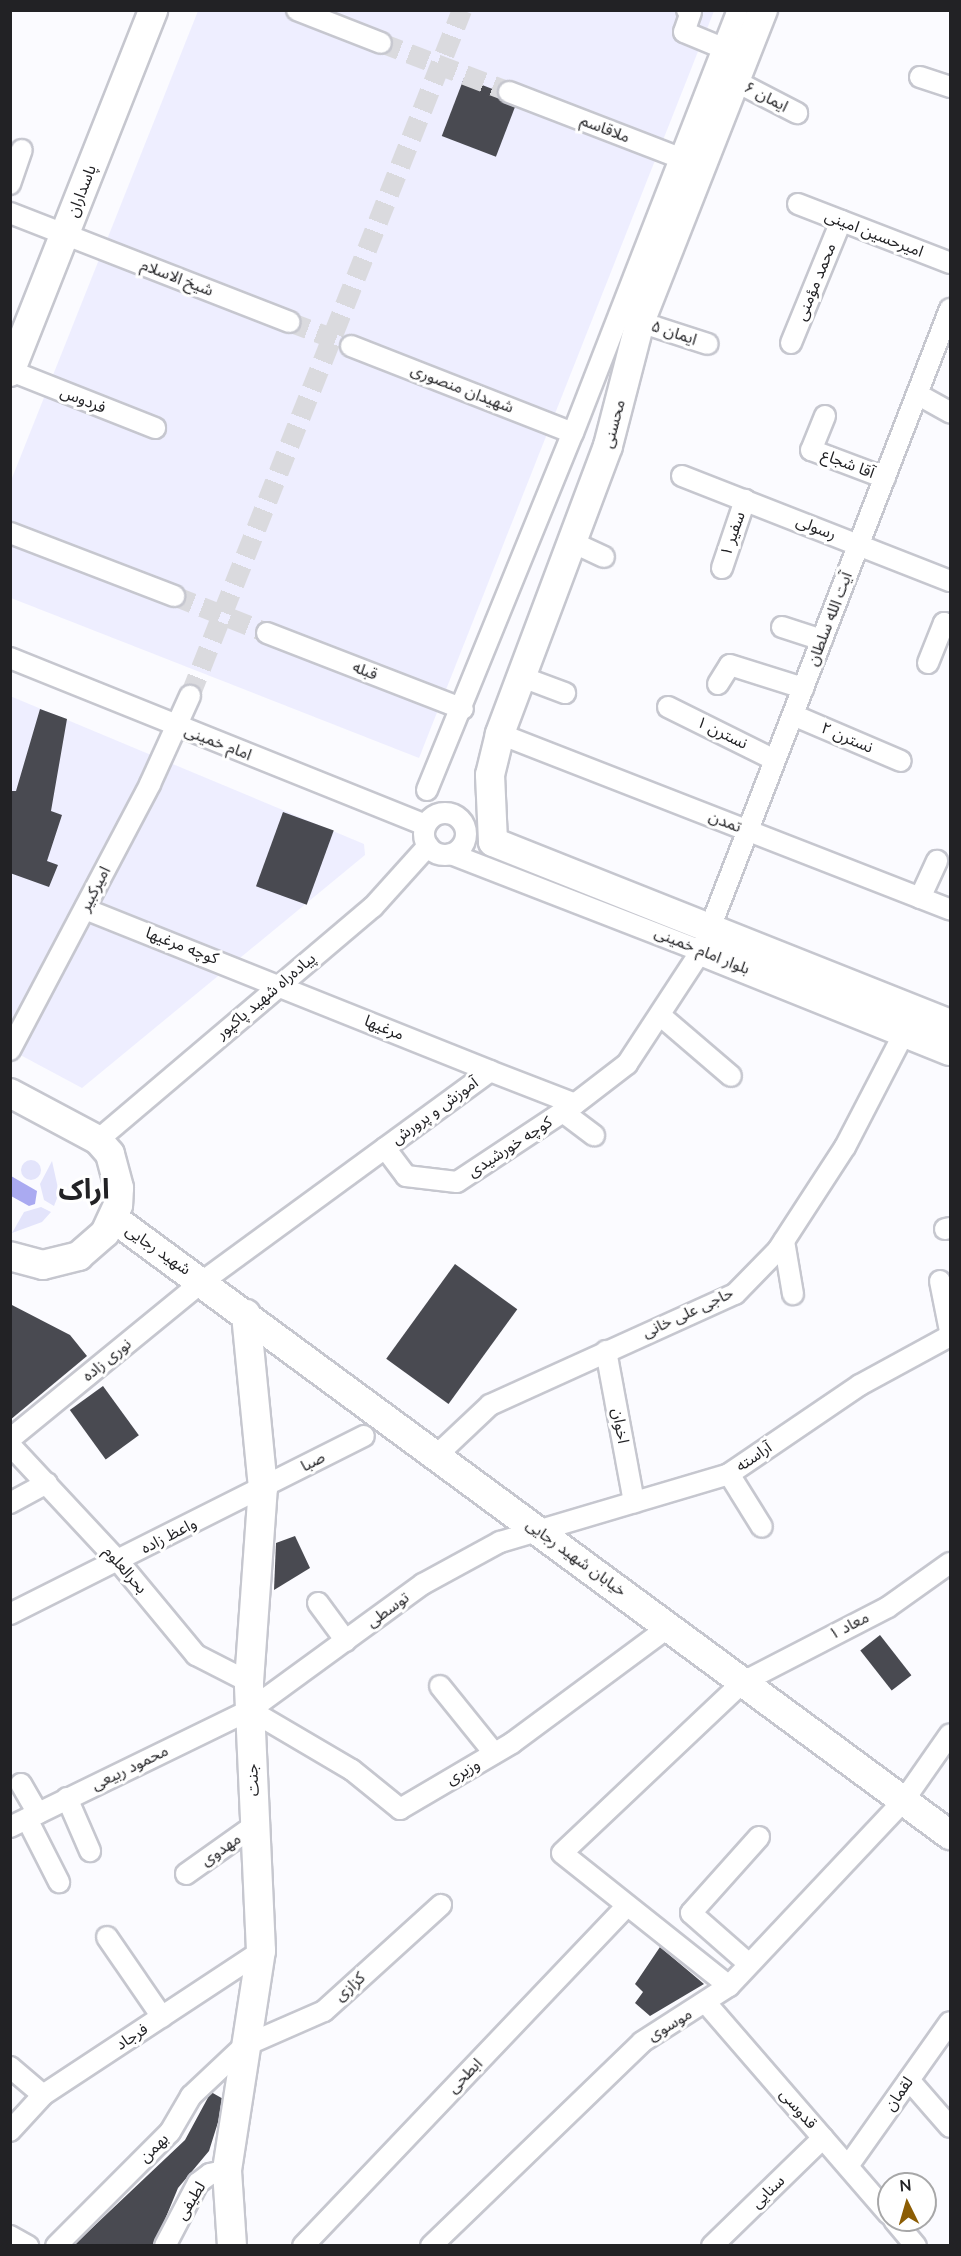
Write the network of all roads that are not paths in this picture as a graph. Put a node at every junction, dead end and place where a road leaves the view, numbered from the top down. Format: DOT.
graph roads {
  1 [pos="153,10"];
  2 [pos="297,10"];
  3 [pos="687,10"];
  4 [pos="738,10"];
  5 [pos="763,10"];
  6 [pos="381,43"];
  7 [pos="734,62"];
  8 [pos="920,77"];
  9 [pos="951,87"];
  10 [pos="509,92"];
  11 [pos="797,113"];
  12 [pos="22,150"];
  13 [pos="691,163"];
  14 [pos="10,184"];
  15 [pos="798,204"];
  16 [pos="10,213"];
  17 [pos="841,221"];
  18 [pos="65,234"];
  19 [pos="951,263"];
  20 [pos="951,309"];
  21 [pos="289,322"];
  22 [pos="640,322"];
  23 [pos="18,330"];
  24 [pos="791,343"];
  25 [pos="708,344"];
  26 [pos="351,346"];
  27 [pos="11,371"];
  28 [pos="917,394"];
  29 [pos="951,412"];
  30 [pos="825,416"];
  31 [pos="155,428"];
  32 [pos="573,432"];
  33 [pos="682,476"];
  34 [pos="885,478"];
  35 [pos="745,500"];
  36 [pos="10,533"];
  37 [pos="574,543"];
  38 [pos="859,544"];
  39 [pos="604,557"];
  40 [pos="722,568"];
  41 [pos="951,581"];
  42 [pos="174,596"];
  43 [pos="951,626"];
  44 [pos="782,627"];
  45 [pos="267,633"];
  46 [pos="822,640"];
  47 [pos="10,658"];
  48 [pos="928,663"];
  49 [pos="522,677"];
  50 [pos="718,684"];
  51 [pos="803,688"];
  52 [pos="566,693"];
  53 [pos="190,696"];
  54 [pos="668,707"];
  55 [pos="463,709"];
  56 [pos="793,715"];
  57 [pos="177,728"];
  58 [pos="500,734"];
  59 [pos="775,760"];
  60 [pos="901,761"];
  61 [pos="427,790"];
  62 [pos="426,825"];
  63 [pos="464,828"];
  64 [pos="748,831"];
  65 [pos="493,842"];
  66 [pos="428,846"];
  67 [pos="451,854"];
  68 [pos="937,861"];
  69 [pos="920,898"];
  70 [pos="85,909"];
  71 [pos="951,909"];
  72 [pos="705,939"];
  73 [pos="278,987"];
  74 [pos="661,1016"];
  75 [pos="951,1024"];
  76 [pos="904,1033"];
  77 [pos="10,1050"];
  78 [pos="951,1051"];
  79 [pos="490,1071"];
  80 [pos="731,1076"];
  81 [pos="10,1093"];
  82 [pos="569,1108"];
  83 [pos="594,1135"];
  84 [pos="98,1140"];
  85 [pos="385,1148"];
  86 [pos="113,1218"];
  87 [pos="784,1241"];
  88 [pos="10,1256"];
  89 [pos="202,1281"];
  90 [pos="940,1281"];
  91 [pos="793,1294"];
  92 [pos="246,1314"];
  93 [pos="951,1333"];
  94 [pos="606,1350"];
  95 [pos="364,1436"];
  96 [pos="10,1439"];
  97 [pos="10,1445"];
  98 [pos="437,1455"];
  99 [pos="729,1474"];
  100 [pos="47,1483"];
  101 [pos="262,1488"];
  102 [pos="634,1502"];
  103 [pos="10,1503"];
  104 [pos="762,1527"];
  105 [pos="537,1529"];
  106 [pos="119,1562"];
  107 [pos="951,1563"];
  108 [pos="318,1603"];
  109 [pos="12,1610"];
  110 [pos="669,1627"];
  111 [pos="346,1641"];
  112 [pos="249,1682"];
  113 [pos="743,1682"];
  114 [pos="440,1686"];
  115 [pos="250,1710"];
  116 [pos="951,1734"];
  117 [pos="494,1753"];
  118 [pos="21,1784"];
  119 [pos="67,1798"];
  120 [pos="904,1800"];
  121 [pos="25,1820"];
  122 [pos="255,1825"];
  123 [pos="951,1835"];
  124 [pos="759,1837"];
  125 [pos="90,1851"];
  126 [pos="186,1874"];
  127 [pos="59,1882"];
  128 [pos="441,1905"];
  129 [pos="627,1906"];
  130 [pos="107,1937"];
  131 [pos="261,1951"];
  132 [pos="749,1964"];
  133 [pos="729,1986"];
  134 [pos="706,2003"];
  135 [pos="162,2017"];
  136 [pos="951,2022"];
  137 [pos="244,2046"];
  138 [pos="10,2067"];
  139 [pos="909,2080"];
  140 [pos="43,2095"];
  141 [pos="951,2127"];
  142 [pos="10,2131"];
  143 [pos="823,2138"];
  144 [pos="848,2166"];
  145 [pos="227,2170"];
  146 [pos="877,2200"];
  147 [pos="904,2232"];
  148 [pos="10,2235"];
  149 [pos="28,2246"];
  150 [pos="56,2246"];
  151 [pos="165,2246"];
  152 [pos="232,2246"];
  153 [pos="303,2246"];
  154 [pos="431,2246"];
  155 [pos="712,2246"];
  156 [pos="916,2246"];
  1 -- 18 [label="street, پاسداران"];
  2 -- 6 [label="street"];
  3 -- 7 [label="street, ایمان ۶"];
  4 -- 7 [label="street"];
  5 -- 7 [label="street, محسنی"];
  7 -- 11 [label="street, ایمان ۶"];
  7 -- 13 [label="street, محسنی"];
  8 -- 9 [label="street"];
  10 -- 13 [label="street, ملاقاسم"];
  12 -- 14 [label="street"];
  13 -- 22 [label="street, محسنی"];
  13 -- 32 [label="street"];
  15 -- 17 [label="street, امیرحسین امینی"];
  16 -- 18 [label="street, شیخ الاسلام"];
  17 -- 19 [label="street, امیرحسین امینی"];
  17 -- 24 [label="street, محمد مؤمنی"];
  18 -- 21 [label="street, شیخ الاسلام"];
  18 -- 23 [label="street, پاسداران"];
  20 -- 28 [label="street, آیت الله سلطان"];
  22 -- 25 [label="street, ایمان ۵"];
  22 -- 37 [label="street, محسنی"];
  23 -- 27 [label="street, پاسداران"];
  26 -- 32 [label="street, شهیدان منصوری"];
  27 -- 31 [label="street, فردوس"];
  28 -- 29 [label="street"];
  28 -- 34 [label="street, آیت الله سلطان"];
  30 -- 34 [label="street, آقا شجاع"];
  32 -- 55 [label="street"];
  33 -- 35 [label="street, رسولی"];
  34 -- 38 [label="street, آیت الله سلطان"];
  35 -- 38 [label="street, رسولی"];
  35 -- 40 [label="street, سفیر ۱"];
  36 -- 42 [label="street"];
  37 -- 39 [label="street"];
  37 -- 49 [label="street, محسنی"];
  38 -- 41 [label="street, رسولی"];
  38 -- 46 [label="street, آیت الله سلطان"];
  43 -- 48 [label="street"];
  44 -- 46 [label="street"];
  45 -- 55 [label="street, قبله"];
  46 -- 51 [label="street, آیت الله سلطان"];
  47 -- 57 [label="street, امام خمینی"];
  49 -- 52 [label="street"];
  49 -- 58 [label="street, محسنی"];
  50 -- 51 [label="street"];
  51 -- 56 [label="street, آیت الله سلطان"];
  53 -- 57 [label="street, امیرکبیر"];
  54 -- 59 [label="street, نسترن ۱"];
  55 -- 61 [label="street"];
  56 -- 59 [label="street, آیت الله سلطان"];
  56 -- 60 [label="street, نسترن ۲"];
  57 -- 62 [label="street, امام خمینی"];
  57 -- 70 [label="street, امیرکبیر"];
  58 -- 64 [label="street, تمدن"];
  58 -- 65 [label="street, محسنی"];
  59 -- 64 [label="street, آیت الله سلطان"];
  62 -- 63 [label="street"];
  62 -- 66 [label="street"];
  63 -- 65 [label="street, بلوار امام خمینی"];
  63 -- 67 [label="street"];
  64 -- 69 [label="street, تمدن"];
  64 -- 72 [label="street, آیت الله سلطان"];
  65 -- 72 [label="street, بلوار امام خمینی"];
  66 -- 67 [label="street"];
  66 -- 73 [label="street, پیاده‌راه شهید پاکپور"];
  67 -- 72 [label="street, بلوار امام خمینی"];
  68 -- 69 [label="street"];
  69 -- 71 [label="street, تمدن"];
  70 -- 73 [label="street, کوچه مرغیها"];
  70 -- 77 [label="street, امیرکبیر"];
  72 -- 74 [label="street"];
  72 -- 75 [label="street, بلوار امام خمینی"];
  72 -- 76 [label="street, بلوار امام خمینی"];
  73 -- 79 [label="street, مرغیها"];
  73 -- 84 [label="street, پیاده‌راه شهید پاکپور"];
  74 -- 80 [label="street"];
  74 -- 82 [label="street"];
  76 -- 78 [label="street, بلوار امام خمینی"];
  76 -- 87 [label="street, حاجی علی خانی"];
  79 -- 82 [label="street, آموزش و پرورش"];
  79 -- 85 [label="street, آموزش و پرورش"];
  81 -- 84 [label="street"];
  82 -- 83 [label="street, آموزش و پرورش"];
  82 -- 85 [label="street, کوچه خورشیدی"];
  84 -- 86 [label="street"];
  85 -- 89 [label="street, آموزش و پرورش"];
  86 -- 88 [label="street"];
  86 -- 89 [label="street, شهید رجایی"];
  87 -- 91 [label="street"];
  87 -- 94 [label="street, حاجی علی خانی"];
  89 -- 92 [label="street, خیابان شهید رجایی"];
  89 -- 96 [label="street, نوری زاده"];
  90 -- 93 [label="street"];
  92 -- 98 [label="street, خیابان شهید رجایی"];
  92 -- 101 [label="street, جنت"];
  93 -- 99 [label="street, آراسته"];
  94 -- 98 [label="street, حاجی علی خانی"];
  94 -- 102 [label="street, اخوان"];
  95 -- 101 [label="street, صبا"];
  97 -- 100 [label="street, بحرالعلوم"];
  98 -- 105 [label="street, خیابان شهید رجایی"];
  99 -- 102 [label="street, آراسته"];
  99 -- 104 [label="street"];
  100 -- 103 [label="street"];
  100 -- 106 [label="street, بحرالعلوم"];
  101 -- 106 [label="street, واعظ زاده"];
  101 -- 112 [label="street, جنت"];
  102 -- 105 [label="street, آراسته"];
  105 -- 110 [label="street, خیابان شهید رجایی"];
  105 -- 111 [label="street, توسطی"];
  106 -- 109 [label="street, واعظ زاده"];
  106 -- 112 [label="street, بحرالعلوم"];
  107 -- 113 [label="street, معاد ۱"];
  108 -- 111 [label="street"];
  110 -- 113 [label="street, خیابان شهید رجایی"];
  110 -- 117 [label="street, وزیری"];
  111 -- 115 [label="street, توسطی"];
  112 -- 115 [label="street, جنت"];
  113 -- 120 [label="street, خیابان شهید رجایی"];
  113 -- 129 [label="street"];
  114 -- 117 [label="street"];
  115 -- 117 [label="street, وزیری"];
  115 -- 119 [label="street, محمود ربیعی"];
  115 -- 122 [label="street, جنت"];
  116 -- 120 [label="street, موسوی"];
  118 -- 121 [label="street"];
  119 -- 121 [label="street, محمود ربیعی"];
  119 -- 125 [label="street"];
  120 -- 123 [label="street, خیابان شهید رجایی"];
  120 -- 132 [label="street, موسوی"];
  121 -- 127 [label="street"];
  122 -- 126 [label="street, مهدوی"];
  122 -- 131 [label="street, جنت"];
  124 -- 132 [label="street"];
  128 -- 137 [label="street, کزازی"];
  129 -- 133 [label="street"];
  129 -- 153 [label="street, ابطحی"];
  130 -- 135 [label="street"];
  131 -- 135 [label="street, فرجاد"];
  131 -- 137 [label="street, جنت"];
  132 -- 133 [label="street, موسوی"];
  133 -- 134 [label="street, موسوی"];
  134 -- 143 [label="street, قدوسی"];
  134 -- 154 [label="street, موسوی"];
  135 -- 140 [label="street, فرجاد"];
  136 -- 139 [label="street, لقمان"];
  137 -- 145 [label="street, جنت"];
  137 -- 150 [label="street, بهمن"];
  138 -- 140 [label="street"];
  139 -- 141 [label="street"];
  139 -- 144 [label="street, لقمان"];
  140 -- 142 [label="street, فرجاد"];
  143 -- 144 [label="street, قدوسی"];
  143 -- 155 [label="street, سنایی"];
  144 -- 146 [label="street, قدوسی"];
  145 -- 151 [label="street, لطیفی"];
  145 -- 152 [label="street, جنت"];
  147 -- 156 [label="street"];
  148 -- 149 [label="street"];
}
